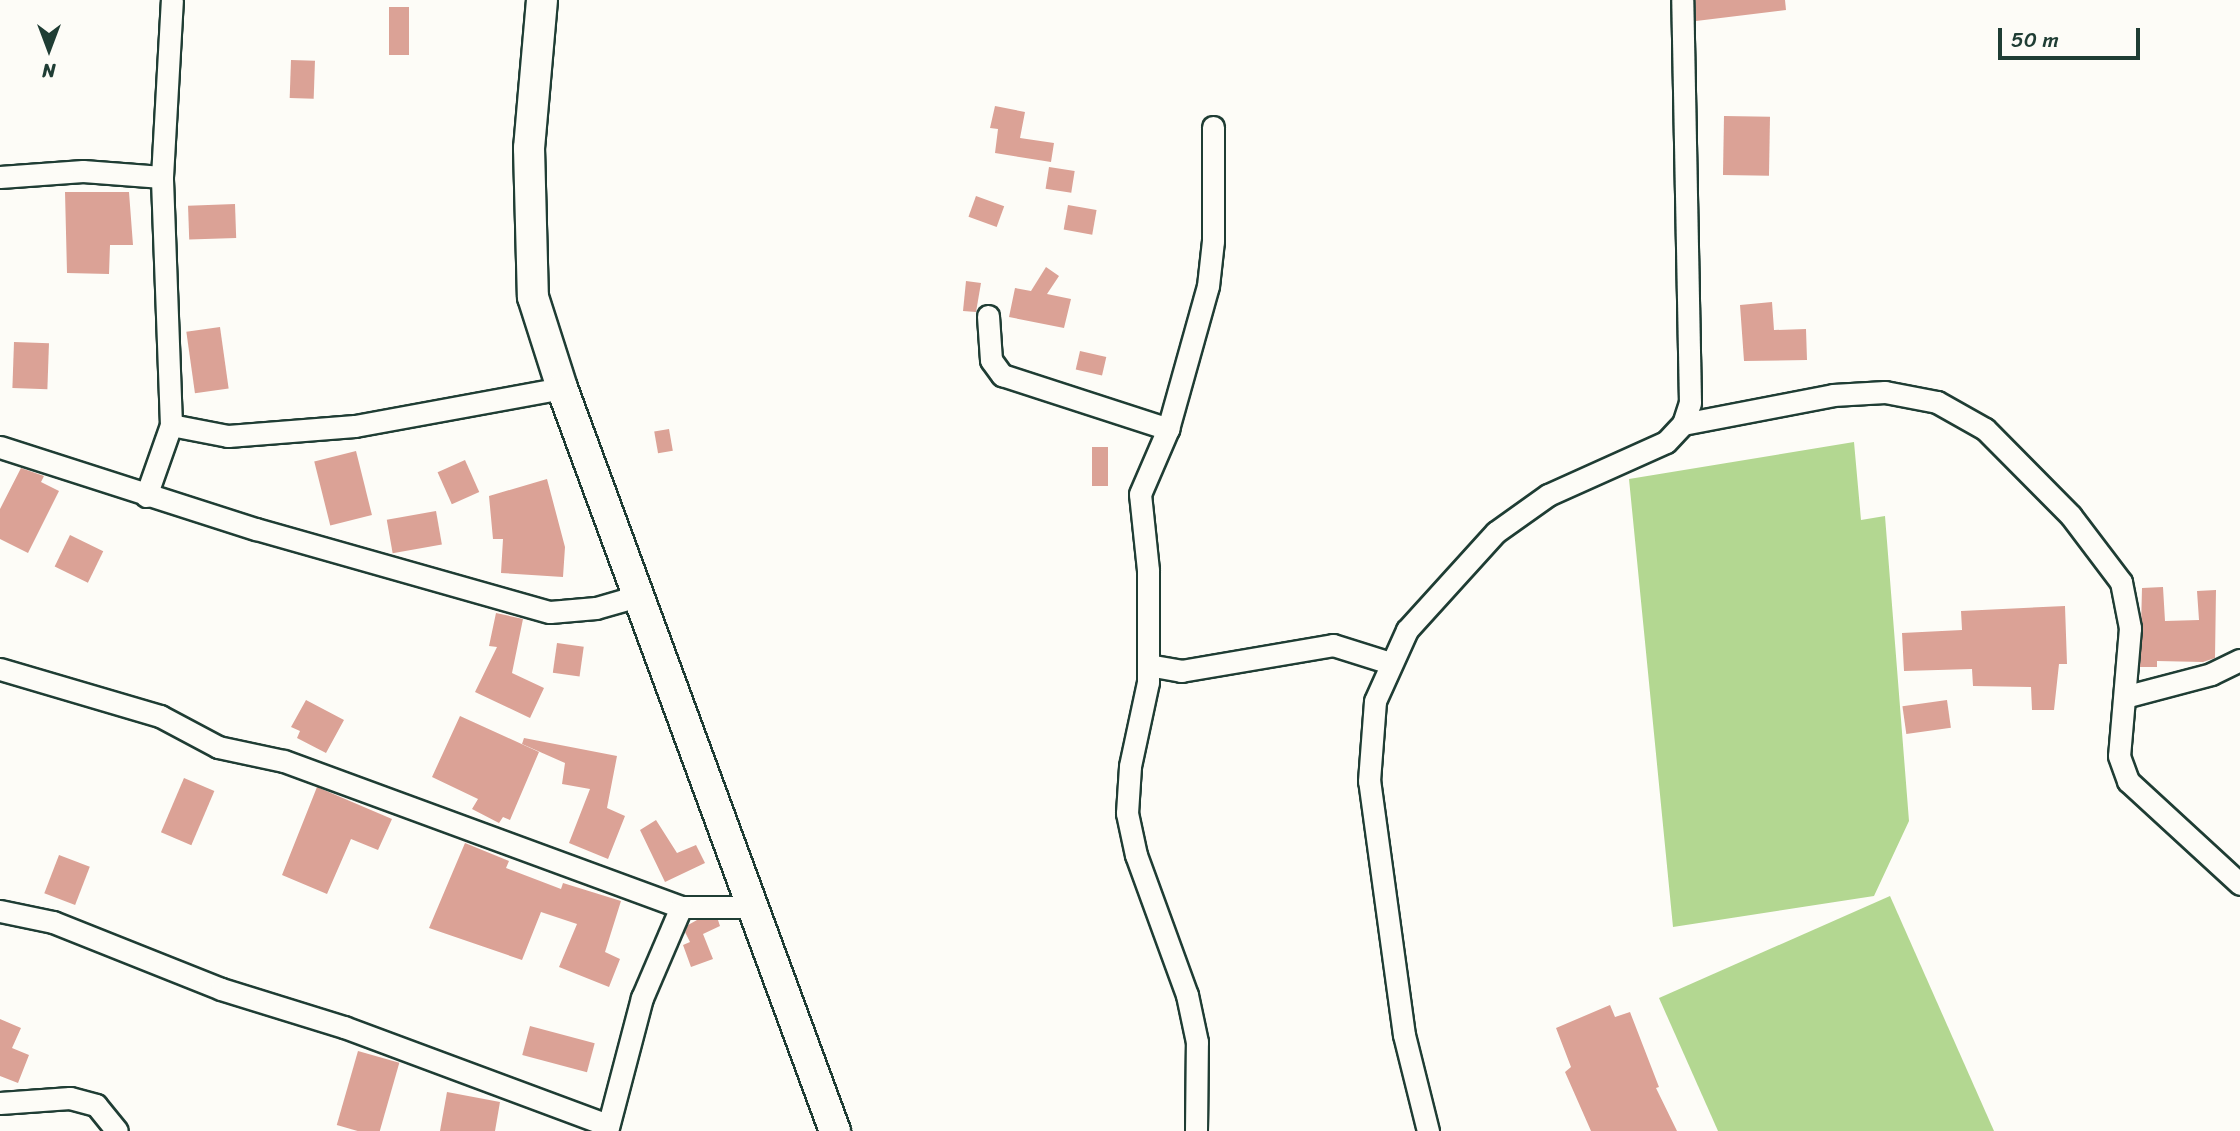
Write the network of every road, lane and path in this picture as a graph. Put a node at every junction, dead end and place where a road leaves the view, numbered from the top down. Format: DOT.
graph roads {
  1 [pos="172,0"];
  2 [pos="542,0"];
  3 [pos="1682,0"];
  4 [pos="1213,127"];
  5 [pos="0,177"];
  6 [pos="162,177"];
  7 [pos="988,316"];
  8 [pos="562,388"];
  9 [pos="1683,424"];
  10 [pos="171,425"];
  11 [pos="1168,429"];
  12 [pos="0,447"];
  13 [pos="146,496"];
  14 [pos="638,596"];
  15 [pos="2240,660"];
  16 [pos="1390,663"];
  17 [pos="1148,665"];
  18 [pos="0,669"];
  19 [pos="2127,696"];
  20 [pos="2240,884"];
  21 [pos="681,907"];
  22 [pos="754,907"];
  23 [pos="0,911"];
  24 [pos="0,1104"];
  25 [pos="602,1129"];
  26 [pos="117,1131"];
  27 [pos="835,1131"];
  28 [pos="1196,1131"];
  29 [pos="1428,1131"];
  1 -- 6 [label="street"];
  2 -- 8 [label="street"];
  3 -- 9 [label="street"];
  4 -- 11 [label="street"];
  5 -- 6 [label="street"];
  6 -- 10 [label="street"];
  7 -- 11 [label="street"];
  8 -- 10 [label="street"];
  8 -- 14 [label="street"];
  9 -- 16 [label="street"];
  9 -- 19 [label="street"];
  10 -- 13 [label="street"];
  11 -- 17 [label="street"];
  12 -- 13 [label="street"];
  13 -- 14 [label="street"];
  14 -- 22 [label="street"];
  15 -- 19 [label="street"];
  16 -- 17 [label="street"];
  16 -- 29 [label="street"];
  17 -- 28 [label="street"];
  18 -- 21 [label="street"];
  19 -- 20 [label="street"];
  21 -- 22 [label="street"];
  21 -- 25 [label="street"];
  22 -- 27 [label="street"];
  23 -- 25 [label="street"];
  24 -- 26 [label="street"];
}
